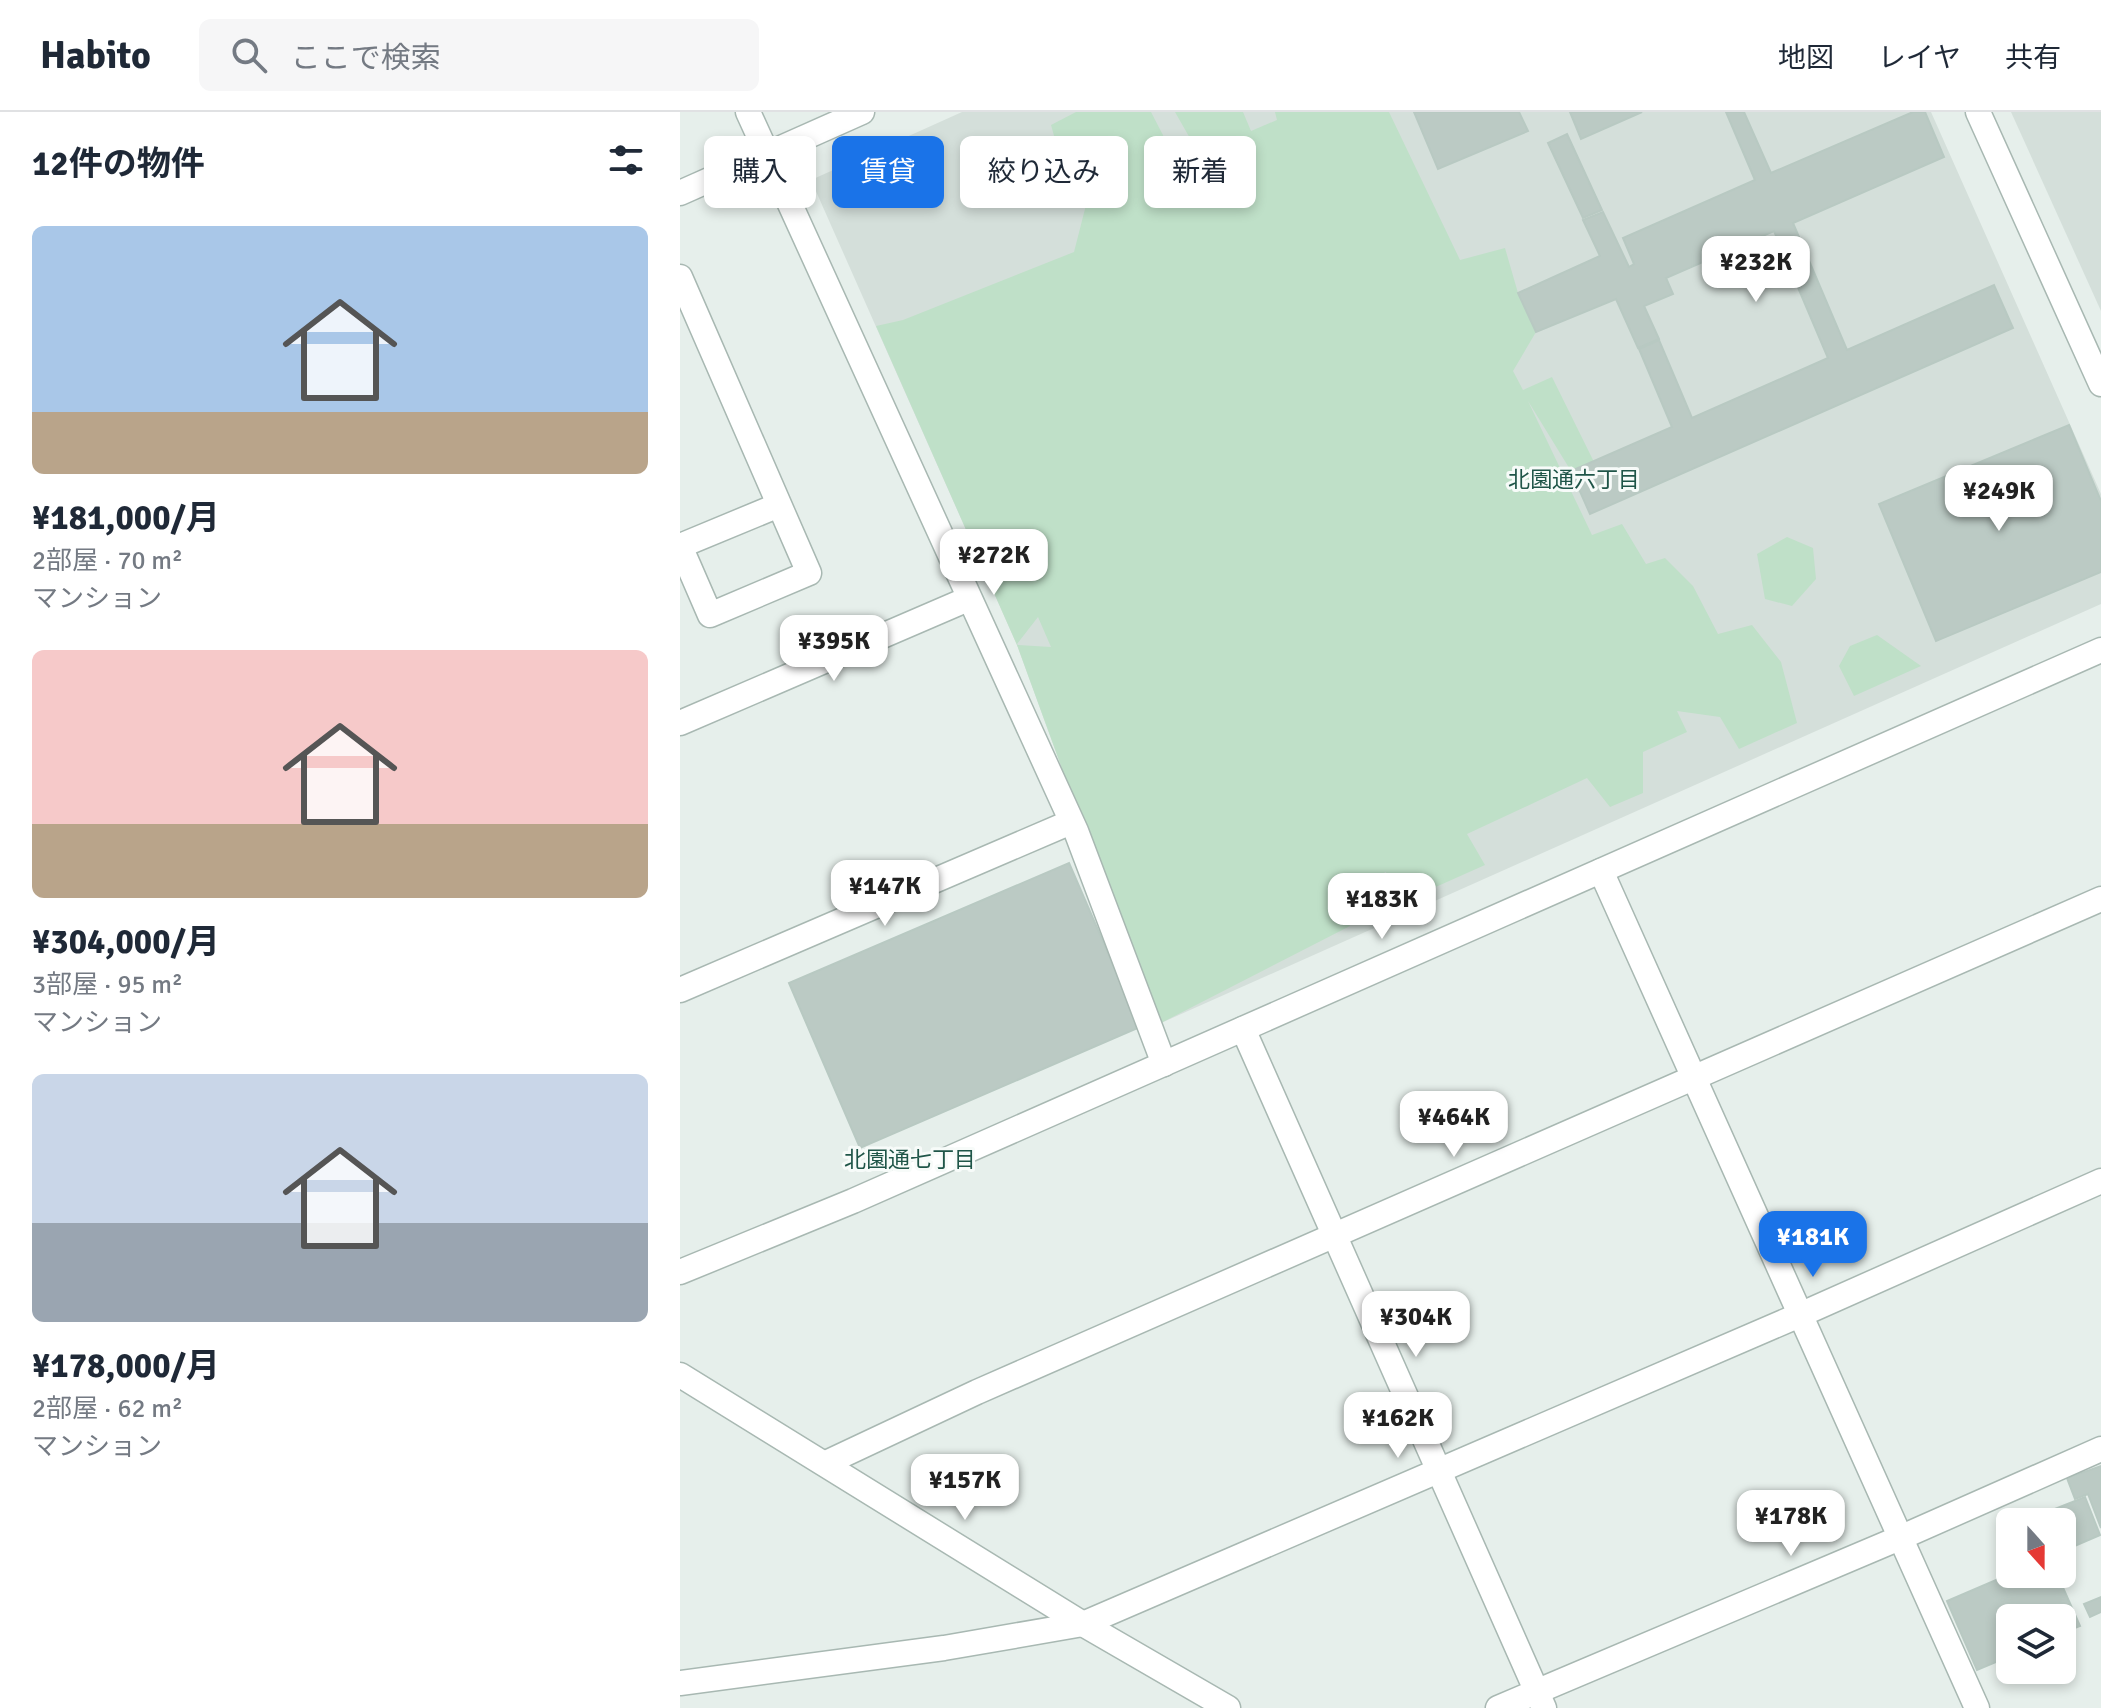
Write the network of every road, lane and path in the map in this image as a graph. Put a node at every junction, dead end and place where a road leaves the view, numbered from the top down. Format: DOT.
graph roads {
  1 [pos="748,112"];
  2 [pos="862,112"];
  3 [pos="1978,112"];
  4 [pos="759,136"];
  5 [pos="808,136"];
  6 [pos="704,182"];
  7 [pos="680,193"];
  8 [pos="791,208"];
  9 [pos="680,277"];
  10 [pos="2098,369"];
  11 [pos="779,505"];
  12 [pos="968,599"];
  13 [pos="2101,650"];
  14 [pos="680,723"];
  15 [pos="1071,822"];
  16 [pos="1601,871"];
  17 [pos="2101,899"];
  18 [pos="680,990"];
  19 [pos="1243,1029"];
  20 [pos="1164,1064"];
  21 [pos="1696,1079"];
  22 [pos="2101,1181"];
  23 [pos="1333,1238"];
  24 [pos="680,1272"];
  25 [pos="1802,1314"];
  26 [pos="680,1375"];
  27 [pos="2101,1449"];
  28 [pos="826,1463"];
  29 [pos="1440,1468"];
  30 [pos="1902,1537"];
  31 [pos="1083,1624"];
  32 [pos="680,1683"];
  33 [pos="1541,1700"];
  34 [pos="1228,1708"];
  35 [pos="1498,1708"];
  36 [pos="1977,1708"];
  1 -- 4 [label="street"];
  2 -- 5 [label="street"];
  3 -- 10 [label="street"];
  6 -- 7 [label="street"];
  8 -- 12 [label="street"];
  9 -- 11 [label="street"];
  12 -- 14 [label="street"];
  12 -- 15 [label="street"];
  13 -- 16 [label="street"];
  15 -- 18 [label="street"];
  15 -- 20 [label="street"];
  16 -- 19 [label="street"];
  16 -- 21 [label="street"];
  17 -- 21 [label="street"];
  19 -- 20 [label="street"];
  19 -- 23 [label="street"];
  20 -- 24 [label="street"];
  21 -- 23 [label="street"];
  21 -- 25 [label="street"];
  22 -- 25 [label="street"];
  23 -- 28 [label="street"];
  23 -- 29 [label="street"];
  25 -- 29 [label="street"];
  25 -- 30 [label="street"];
  26 -- 28 [label="street"];
  27 -- 30 [label="street"];
  28 -- 31 [label="street"];
  29 -- 31 [label="street"];
  29 -- 33 [label="street"];
  30 -- 33 [label="street"];
  30 -- 36 [label="street"];
  31 -- 32 [label="street"];
  31 -- 34 [label="street"];
  33 -- 35 [label="street"];
}
